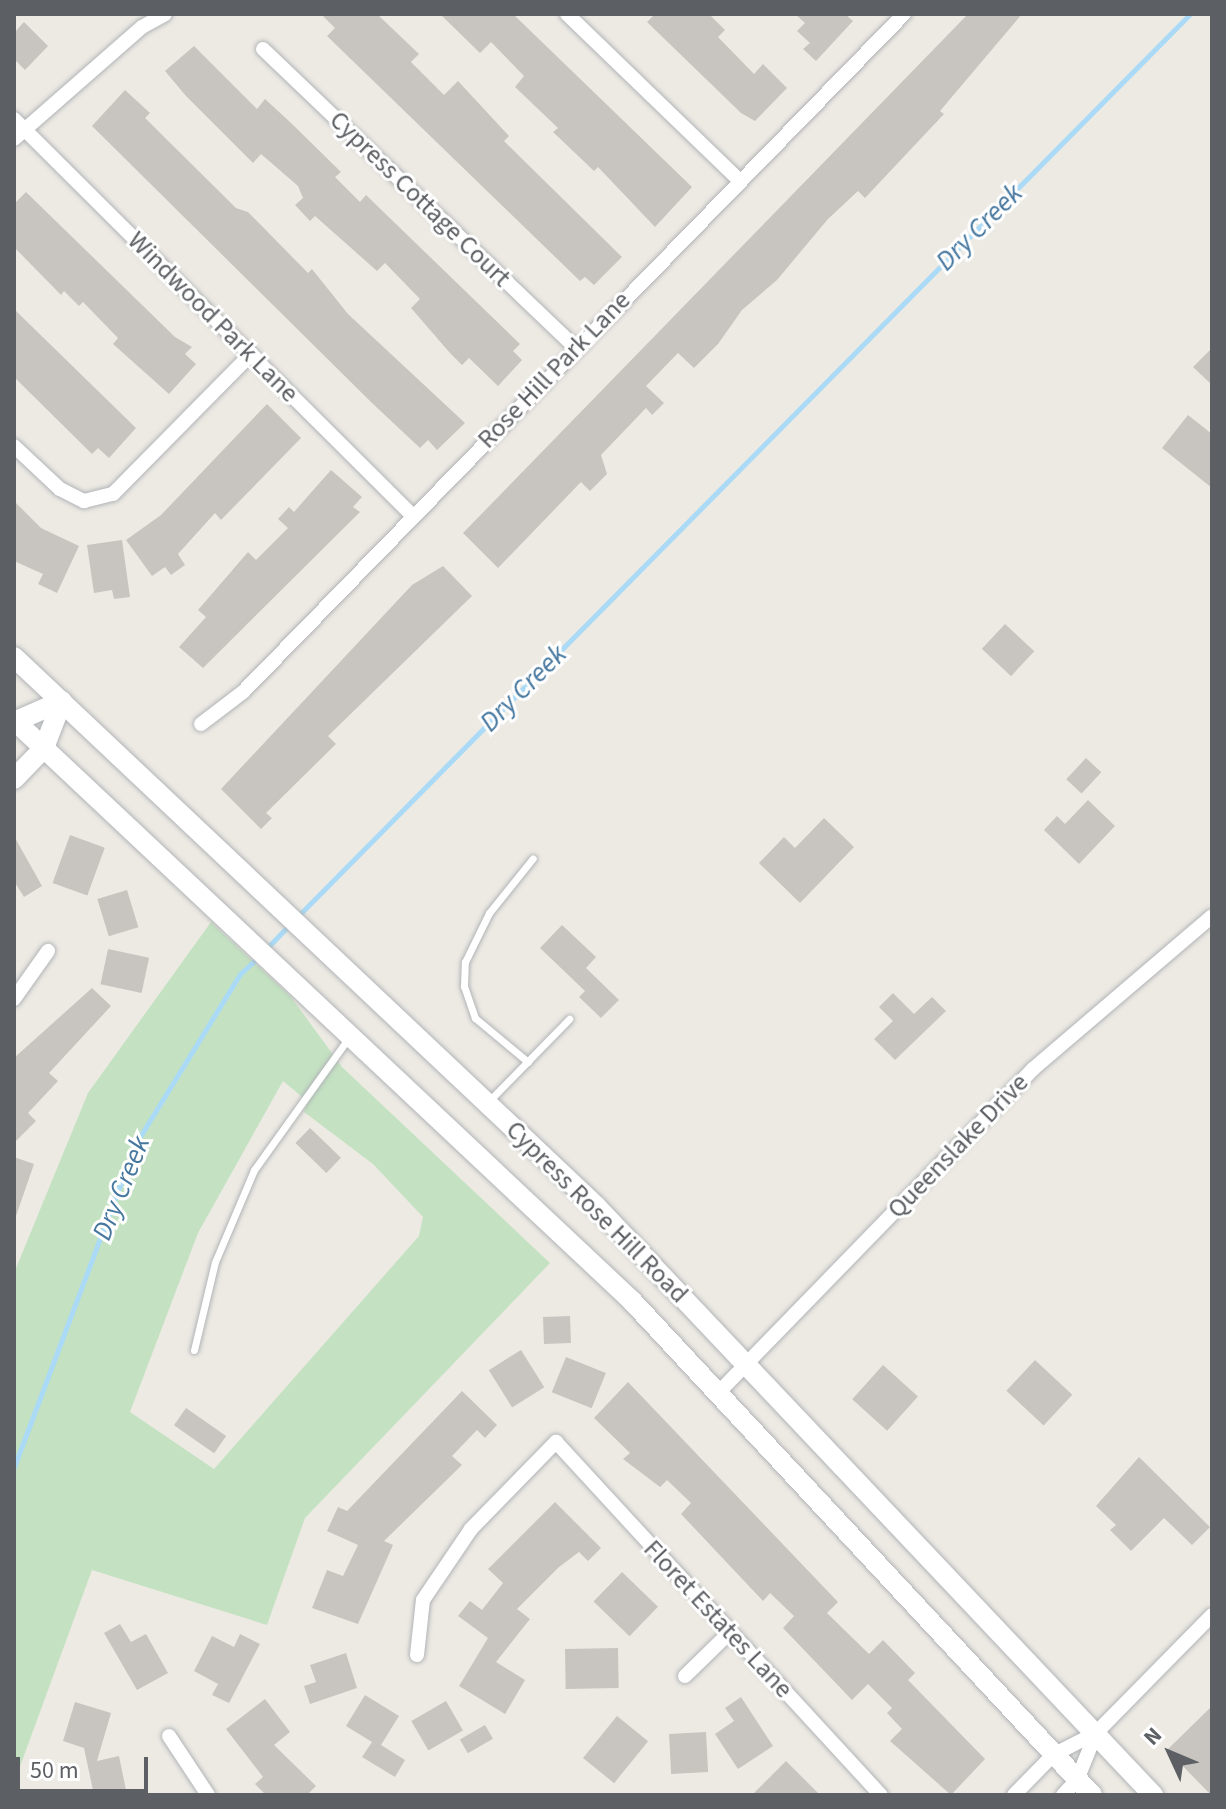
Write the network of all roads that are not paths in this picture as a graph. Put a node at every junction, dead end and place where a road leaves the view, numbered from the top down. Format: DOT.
graph roads {
  1 [pos="165,14"];
  2 [pos="567,14"];
  3 [pos="900,15"];
  4 [pos="263,49"];
  5 [pos="17,129"];
  6 [pos="740,181"];
  7 [pos="576,348"];
  8 [pos="251,354"];
  9 [pos="14,446"];
  10 [pos="412,515"];
  11 [pos="14,657"];
  12 [pos="62,701"];
  13 [pos="14,721"];
  14 [pos="201,724"];
  15 [pos="44,748"];
  16 [pos="14,779"];
  17 [pos="533,858"];
  18 [pos="1212,916"];
  19 [pos="48,951"];
  20 [pos="14,999"];
  21 [pos="569,1019"];
  22 [pos="352,1035"];
  23 [pos="528,1062"];
  24 [pos="487,1102"];
  25 [pos="194,1350"];
  26 [pos="746,1365"];
  27 [pos="718,1393"];
  28 [pos="1212,1615"];
  29 [pos="729,1633"];
  30 [pos="417,1655"];
  31 [pos="685,1676"];
  32 [pos="1096,1733"];
  33 [pos="169,1736"];
  34 [pos="1053,1755"];
  35 [pos="1077,1780"];
  36 [pos="208,1795"];
  37 [pos="881,1795"];
  38 [pos="1014,1795"];
  39 [pos="1063,1795"];
  40 [pos="1092,1795"];
  41 [pos="1153,1795"];
  1 -- 5 [label="street"];
  2 -- 6 [label="street"];
  3 -- 6 [label="street, Rose Hill Park Lane"];
  4 -- 7 [label="street, Cypress Cottage Court"];
  5 -- 8 [label="street, Windwood Park Lane"];
  6 -- 7 [label="street, Rose Hill Park Lane"];
  7 -- 10 [label="street, Rose Hill Park Lane"];
  8 -- 9 [label="street"];
  8 -- 10 [label="street, Windwood Park Lane"];
  10 -- 14 [label="street, Rose Hill Park Lane"];
  11 -- 12 [label="main road, Cypress Rose Hill Road"];
  12 -- 13 [label="main road"];
  12 -- 15 [label="main road"];
  12 -- 24 [label="main road, Cypress Rose Hill Road"];
  13 -- 15 [label="main road, Cypress Rose Hill Road"];
  15 -- 16 [label="main road"];
  15 -- 22 [label="main road, Cypress Rose Hill Road"];
  17 -- 23 [label="lane"];
  18 -- 26 [label="street, Queenslake Drive"];
  19 -- 20 [label="street"];
  21 -- 23 [label="lane"];
  22 -- 25 [label="lane"];
  22 -- 27 [label="main road, Cypress Rose Hill Road"];
  23 -- 24 [label="lane"];
  24 -- 26 [label="main road, Cypress Rose Hill Road"];
  26 -- 27 [label="street, Queenslake Drive"];
  26 -- 32 [label="main road, Cypress Rose Hill Road"];
  27 -- 34 [label="main road, Cypress Rose Hill Road"];
  28 -- 32 [label="street"];
  29 -- 30 [label="street, Floret Estates Lane"];
  29 -- 31 [label="street"];
  29 -- 37 [label="street, Floret Estates Lane"];
  32 -- 34 [label="street"];
  32 -- 35 [label="street"];
  32 -- 41 [label="main road, Cypress Rose Hill Road"];
  33 -- 36 [label="street"];
  34 -- 35 [label="main road, Cypress Rose Hill Road"];
  34 -- 38 [label="street"];
  35 -- 39 [label="street"];
  35 -- 40 [label="main road, Cypress Rose Hill Road"];
}
